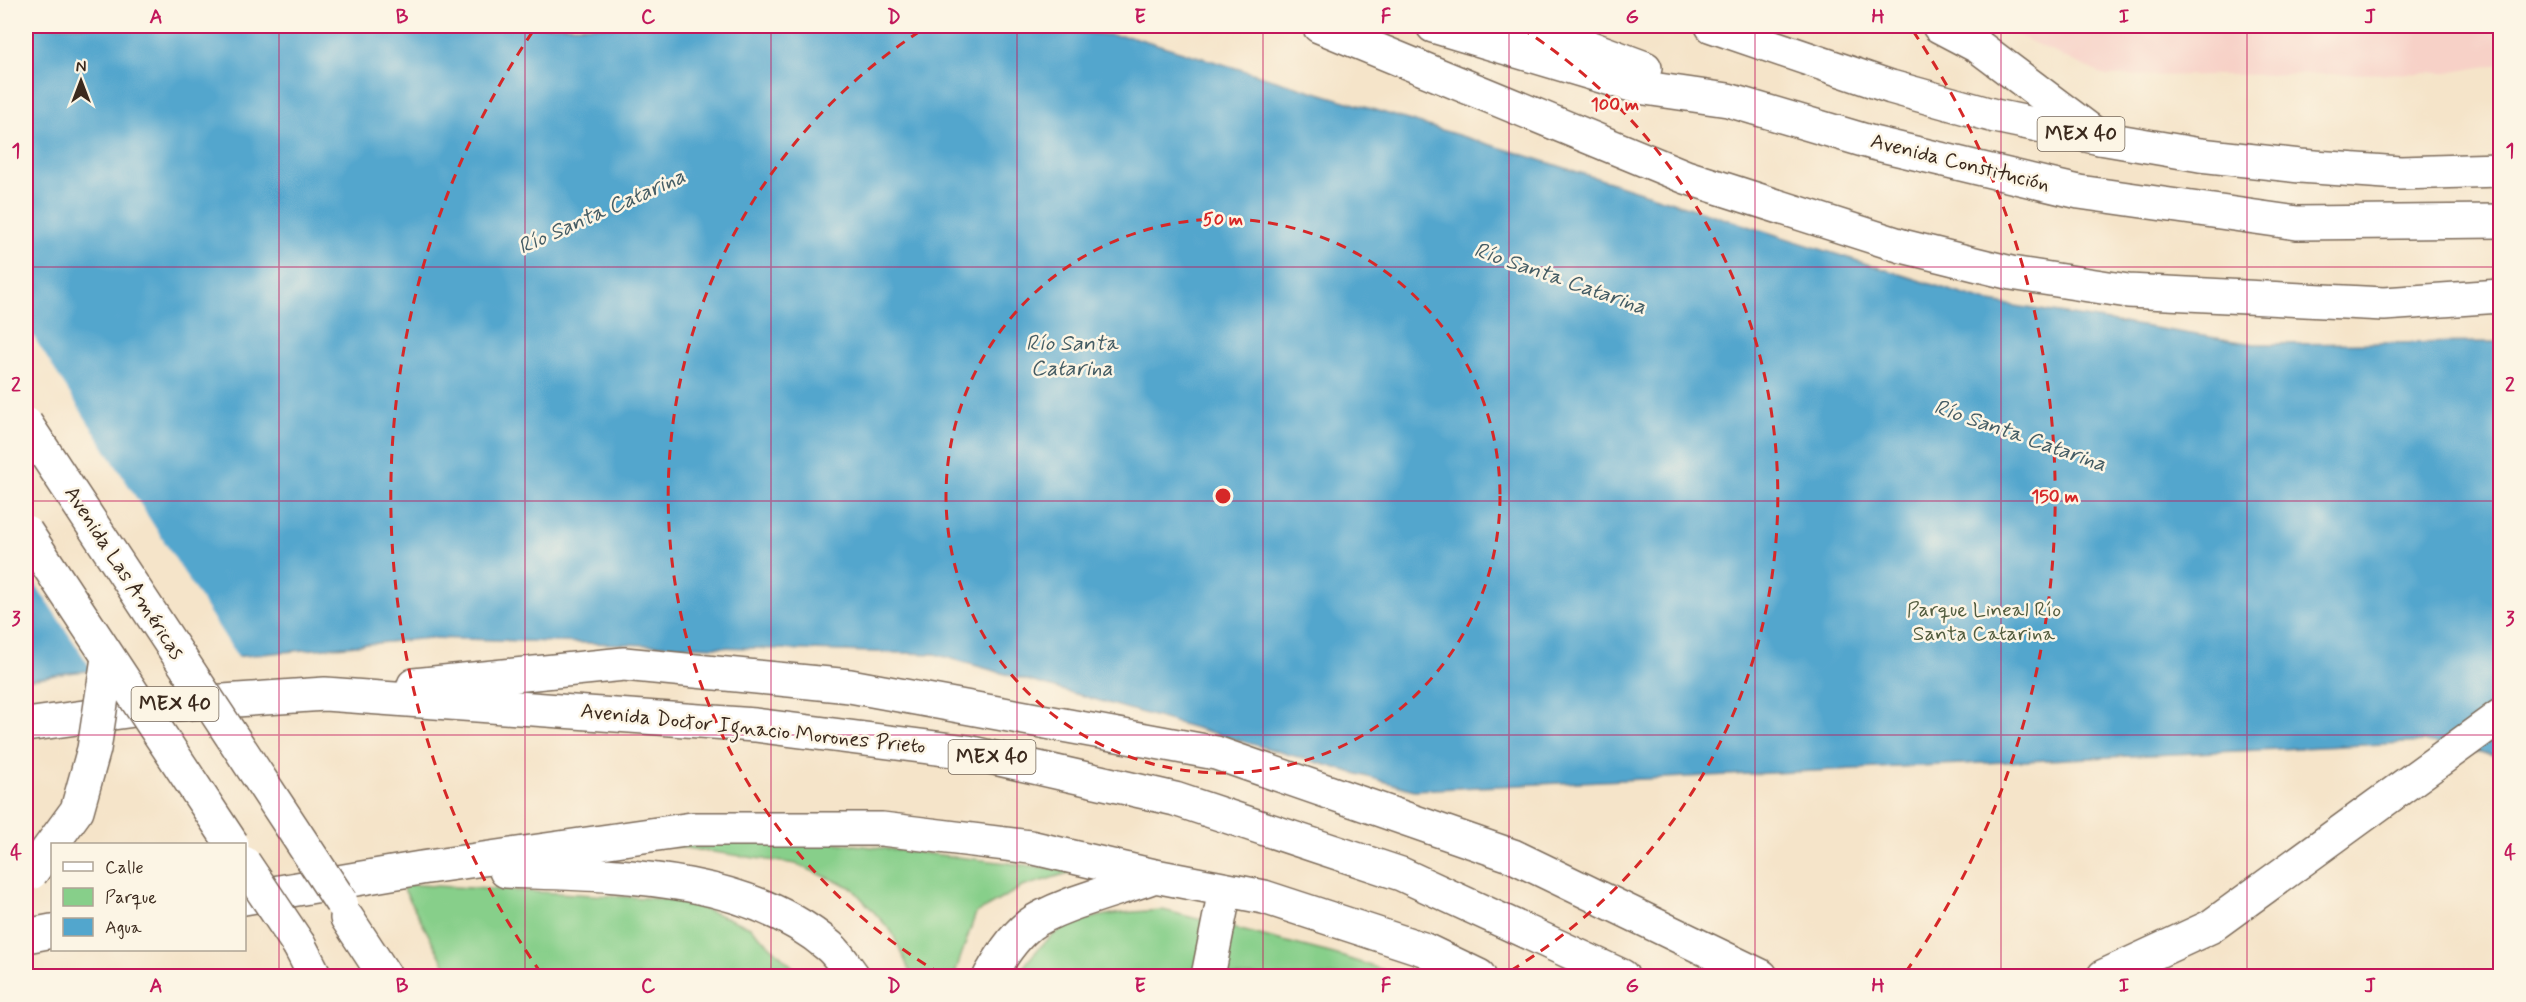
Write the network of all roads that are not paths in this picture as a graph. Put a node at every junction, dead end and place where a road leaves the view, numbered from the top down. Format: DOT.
graph roads {
  1 [pos="1319,26"];
  2 [pos="1433,26"];
  3 [pos="1532,26"];
  4 [pos="1712,26"];
  5 [pos="1939,26"];
  6 [pos="1728,100"];
  7 [pos="2100,138"];
  8 [pos="2500,160"];
  9 [pos="2462,170"];
  10 [pos="2500,170"];
  11 [pos="2500,221"];
  12 [pos="2500,296"];
  13 [pos="26,424"];
  14 [pos="26,532"];
  15 [pos="108,658"];
  16 [pos="326,694"];
  17 [pos="2500,716"];
  18 [pos="26,725"];
  19 [pos="52,843"];
  20 [pos="231,843"];
  21 [pos="51,844"];
  22 [pos="246,866"];
  23 [pos="421,868"];
  24 [pos="28,874"];
  25 [pos="1155,876"];
  26 [pos="1225,890"];
  27 [pos="246,898"];
  28 [pos="344,910"];
  29 [pos="51,931"];
  30 [pos="26,936"];
  31 [pos="315,976"];
  32 [pos="372,976"];
  33 [pos="385,976"];
  34 [pos="853,976"];
  35 [pos="990,976"];
  36 [pos="1208,976"];
  37 [pos="1479,976"];
  38 [pos="1622,976"];
  39 [pos="1761,976"];
  40 [pos="2104,976"];
  1 -- 12 [label="main road"];
  2 -- 6 [label="main road, Avenida Constitución"];
  3 -- 6 [label="main road"];
  4 -- 7 [label="main road, MEX 40"];
  5 -- 7 [label="main road"];
  6 -- 11 [label="main road, Avenida Constitución"];
  7 -- 9 [label="main road, MEX 40"];
  8 -- 9 [label="main road"];
  9 -- 10 [label="main road, MEX 40"];
  13 -- 28 [label="main road, Avenida Las Américas, bridge"];
  14 -- 15 [label="main road, bridge"];
  15 -- 19 [label="main road, bridge"];
  15 -- 20 [label="main road, bridge"];
  16 -- 18 [label="main road, Avenida Doctor Ignacio Morones Prieto / MEX 40"];
  16 -- 38 [label="main road, Avenida Doctor Ignacio Morones Prieto / MEX 40"];
  16 -- 39 [label="main road"];
  17 -- 40 [label="main road"];
  21 -- 24 [label="main road, bridge"];
  22 -- 31 [label="main road, bridge"];
  23 -- 25 [label="main road"];
  23 -- 27 [label="main road"];
  23 -- 34 [label="main road"];
  25 -- 26 [label="main road"];
  25 -- 35 [label="main road"];
  26 -- 36 [label="main road"];
  26 -- 37 [label="main road"];
  28 -- 32 [label="main road"];
  28 -- 33 [label="main road"];
  29 -- 30 [label="main road"];
}
